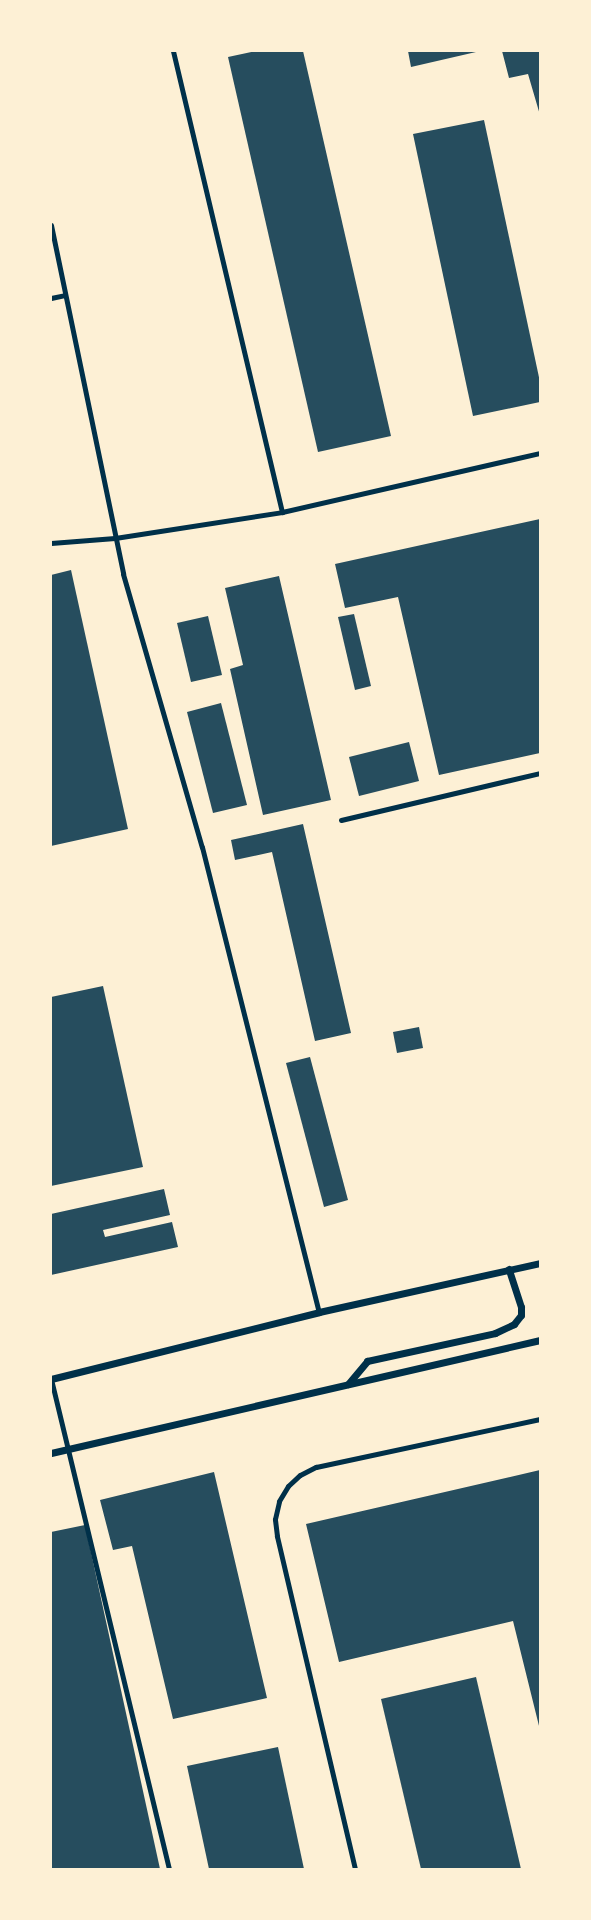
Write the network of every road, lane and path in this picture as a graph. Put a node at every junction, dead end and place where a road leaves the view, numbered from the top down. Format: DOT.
graph roads {
  1 [pos="173,51"];
  2 [pos="51,225"];
  3 [pos="65,295"];
  4 [pos="51,298"];
  5 [pos="540,453"];
  6 [pos="282,512"];
  7 [pos="115,538"];
  8 [pos="51,543"];
  9 [pos="540,773"];
  10 [pos="341,820"];
  11 [pos="540,1263"];
  12 [pos="509,1269"];
  13 [pos="318,1312"];
  14 [pos="540,1340"];
  15 [pos="51,1379"];
  16 [pos="348,1384"];
  17 [pos="540,1419"];
  18 [pos="68,1450"];
  19 [pos="51,1453"];
  20 [pos="169,1869"];
  21 [pos="355,1869"];
  1 -- 6 [label="lane"];
  2 -- 3 [label="lane"];
  3 -- 4 [label="lane"];
  3 -- 7 [label="lane"];
  5 -- 6 [label="lane"];
  6 -- 7 [label="lane"];
  7 -- 8 [label="lane"];
  7 -- 13 [label="lane"];
  9 -- 10 [label="lane"];
  11 -- 12 [label="street"];
  12 -- 13 [label="street"];
  12 -- 16 [label="street"];
  13 -- 15 [label="street"];
  14 -- 16 [label="street"];
  15 -- 18 [label="lane"];
  16 -- 18 [label="street"];
  17 -- 21 [label="lane"];
  18 -- 19 [label="street"];
  18 -- 20 [label="lane"];
}
